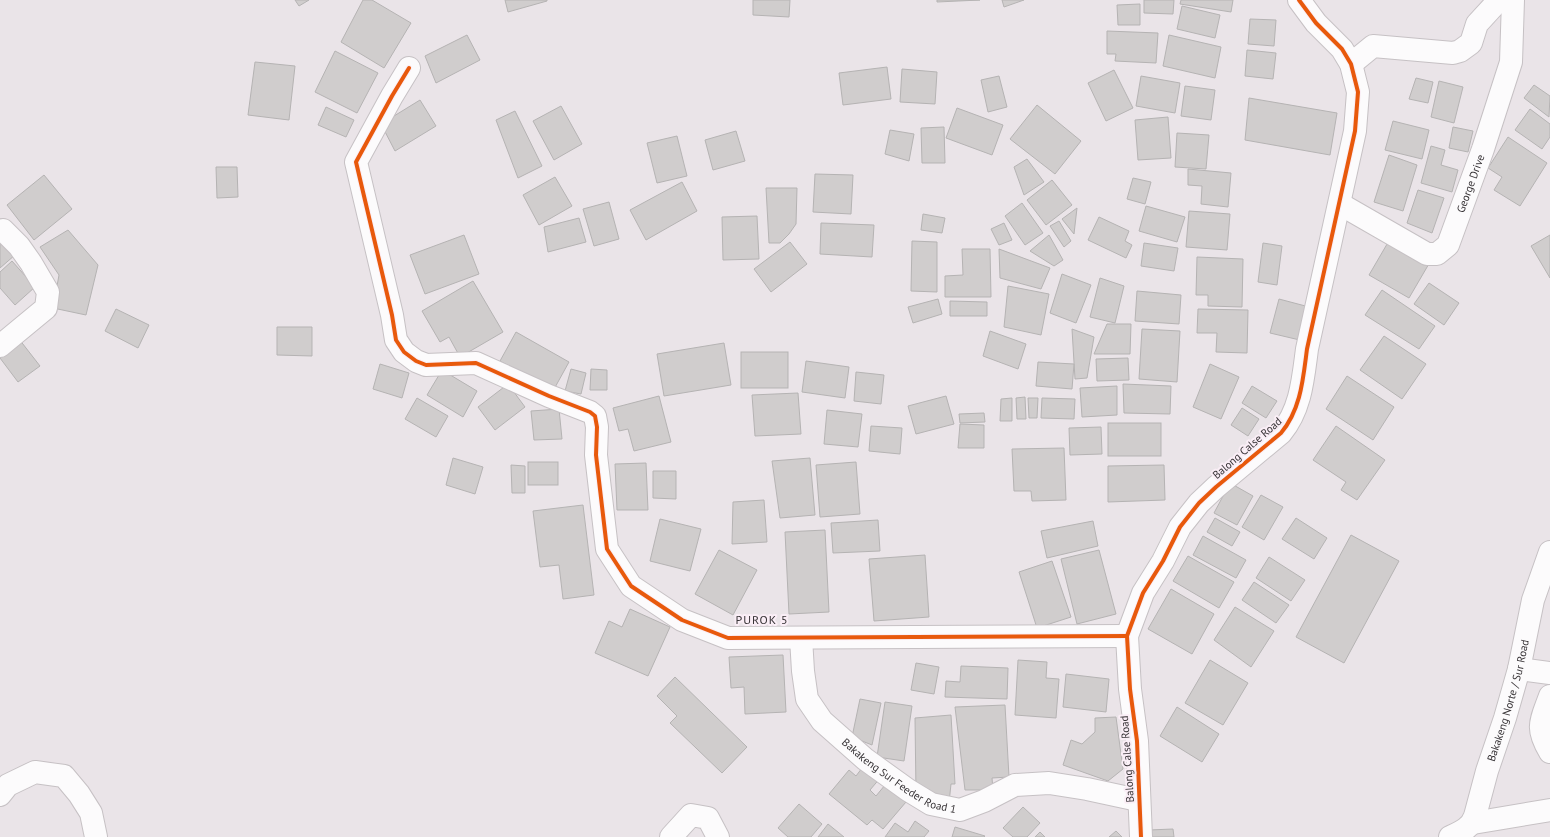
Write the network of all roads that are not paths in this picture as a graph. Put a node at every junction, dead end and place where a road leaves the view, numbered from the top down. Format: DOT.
graph roads {
  1 [pos="1299,0"];
  2 [pos="1499,0"];
  3 [pos="1513,0"];
  4 [pos="1351,64"];
  5 [pos="409,68"];
  6 [pos="1340,204"];
  7 [pos="3,230"];
  8 [pos="0,346"];
  9 [pos="1550,552"];
  10 [pos="1127,636"];
  11 [pos="801,638"];
  12 [pos="1519,669"];
  13 [pos="1550,673"];
  14 [pos="1550,696"];
  15 [pos="1550,752"];
  16 [pos="0,795"];
  17 [pos="1138,800"];
  18 [pos="1550,810"];
  19 [pos="1473,822"];
  20 [pos="96,837"];
  21 [pos="671,837"];
  22 [pos="718,837"];
  23 [pos="1140,837"];
  24 [pos="1450,837"];
  1 -- 4 [label="street, Balong Calse Road"];
  2 -- 4 [label="street"];
  3 -- 6 [label="street, George Drive"];
  4 -- 6 [label="street, Balong Calse Road"];
  5 -- 11 [label="street"];
  6 -- 10 [label="street, Balong Calse Road"];
  7 -- 8 [label="street"];
  9 -- 12 [label="street, Bakakeng Norte / Sur Road"];
  10 -- 11 [label="street"];
  10 -- 17 [label="street, Balong Calse Road"];
  11 -- 17 [label="street, Bakakeng Sur Feeder Road 1"];
  12 -- 13 [label="street"];
  12 -- 19 [label="street, Bakakeng Norte / Sur Road"];
  14 -- 15 [label="street"];
  16 -- 20 [label="street"];
  17 -- 23 [label="street, Balong Calse Road"];
  18 -- 19 [label="street"];
  19 -- 24 [label="street"];
  21 -- 22 [label="street"];
}
